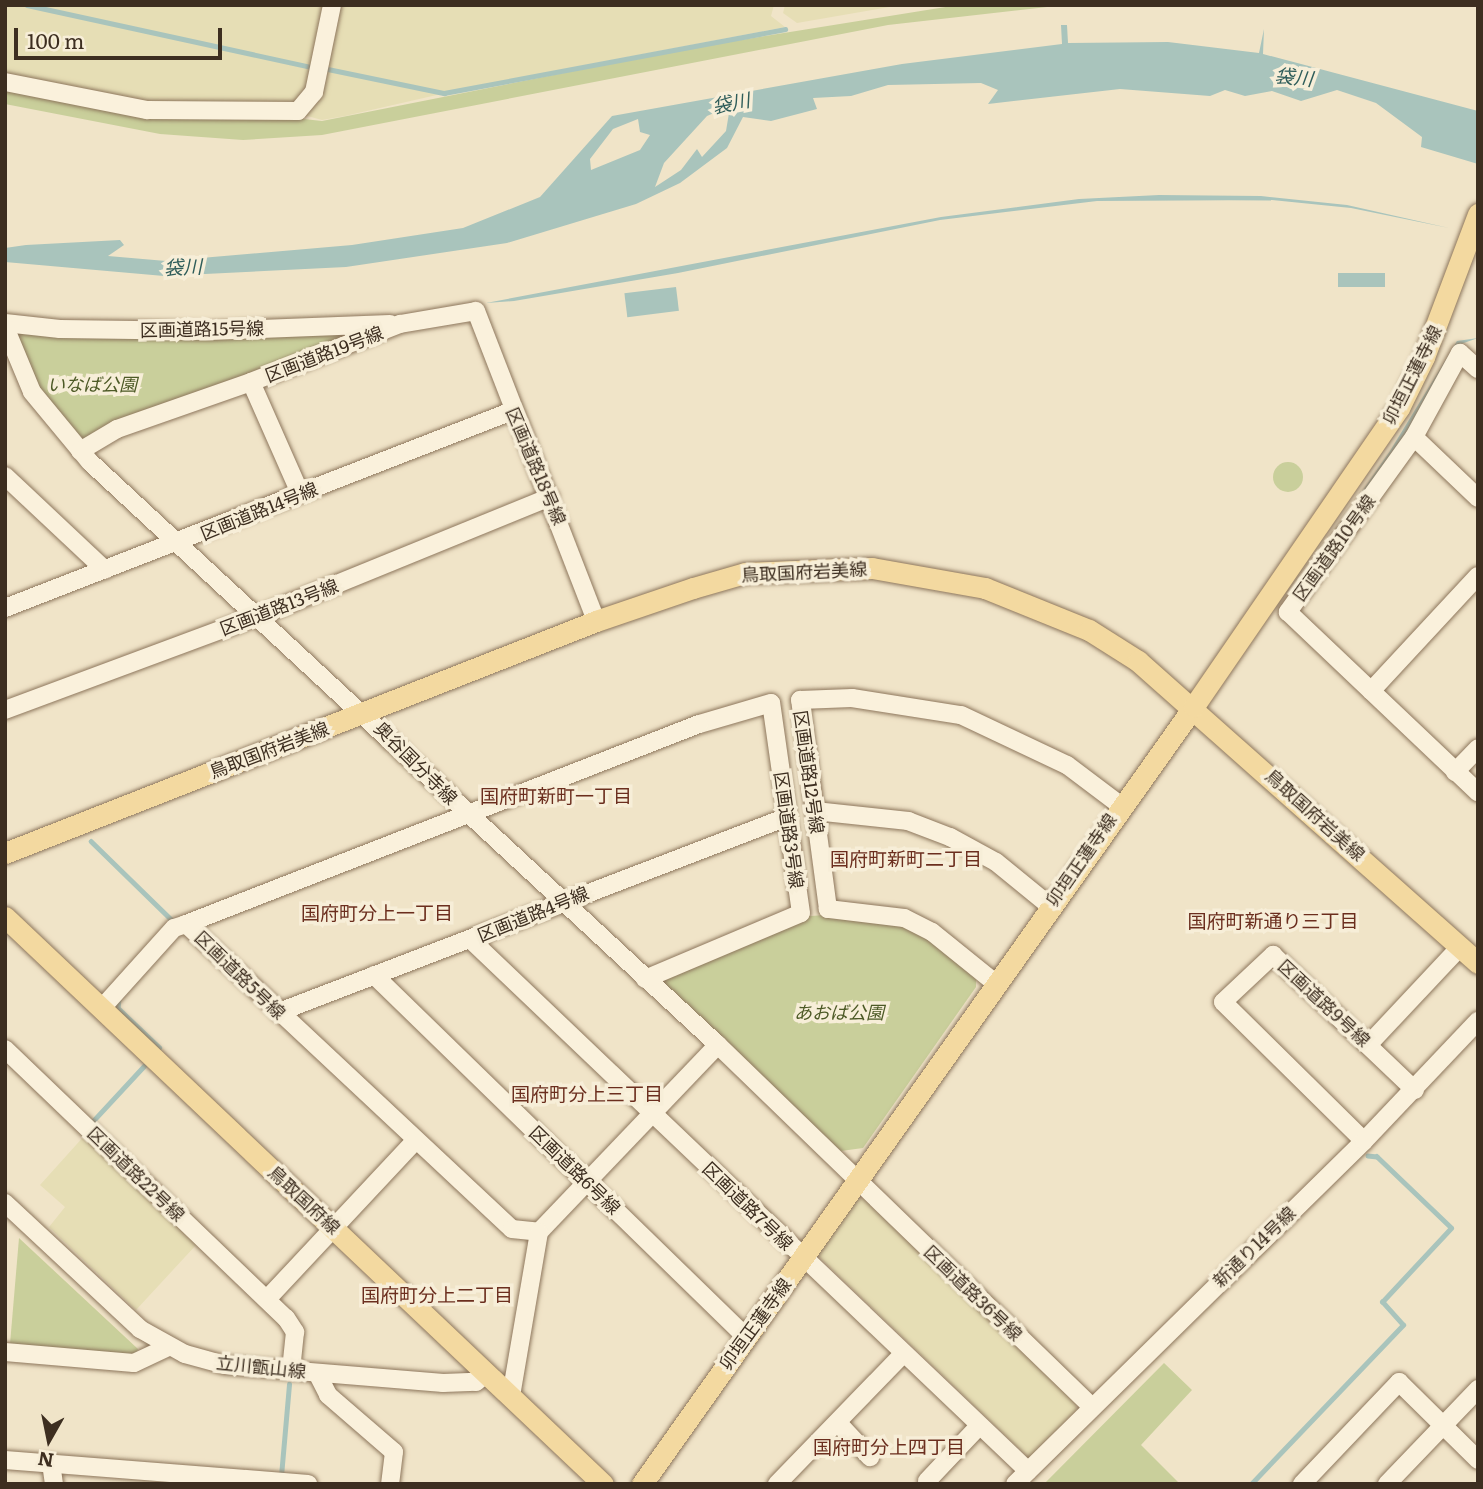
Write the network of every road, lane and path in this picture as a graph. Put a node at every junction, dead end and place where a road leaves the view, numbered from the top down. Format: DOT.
graph roads {
  1 [pos="332,5"];
  2 [pos="5,82"];
  3 [pos="1478,214"];
  4 [pos="476,311"];
  5 [pos="400,324"];
  6 [pos="5,325"];
  7 [pos="1478,369"];
  8 [pos="251,382"];
  9 [pos="512,411"];
  10 [pos="1414,437"];
  11 [pos="80,451"];
  12 [pos="5,476"];
  13 [pos="300,494"];
  14 [pos="550,497"];
  15 [pos="1478,498"];
  16 [pos="182,543"];
  17 [pos="105,570"];
  18 [pos="1478,576"];
  19 [pos="1270,596"];
  20 [pos="5,608"];
  21 [pos="1288,611"];
  22 [pos="261,615"];
  23 [pos="596,621"];
  24 [pos="1371,691"];
  25 [pos="771,703"];
  26 [pos="1194,706"];
  27 [pos="5,710"];
  28 [pos="365,712"];
  29 [pos="1478,748"];
  30 [pos="1455,772"];
  31 [pos="1478,792"];
  32 [pos="1120,805"];
  33 [pos="815,811"];
  34 [pos="466,813"];
  35 [pos="787,817"];
  36 [pos="5,853"];
  37 [pos="563,903"];
  38 [pos="1050,906"];
  39 [pos="5,916"];
  40 [pos="186,923"];
  41 [pos="470,939"];
  42 [pos="1461,947"];
  43 [pos="1478,963"];
  44 [pos="374,975"];
  45 [pos="645,979"];
  46 [pos="994,982"];
  47 [pos="101,1009"];
  48 [pos="279,1012"];
  49 [pos="1478,1021"];
  50 [pos="718,1045"];
  51 [pos="1368,1045"];
  52 [pos="5,1049"];
  53 [pos="1415,1090"];
  54 [pos="651,1112"];
  55 [pos="1364,1141"];
  56 [pos="414,1142"];
  57 [pos="585,1180"];
  58 [pos="855,1181"];
  59 [pos="5,1203"];
  60 [pos="334,1229"];
  61 [pos="539,1232"];
  62 [pos="802,1259"];
  63 [pos="268,1298"];
  64 [pos="746,1337"];
  65 [pos="169,1347"];
  66 [pos="5,1352"];
  67 [pos="902,1355"];
  68 [pos="290,1371"];
  69 [pos="317,1373"];
  70 [pos="486,1374"];
  71 [pos="1478,1389"];
  72 [pos="511,1396"];
  73 [pos="1091,1406"];
  74 [pos="838,1423"];
  75 [pos="1444,1425"];
  76 [pos="979,1426"];
  77 [pos="870,1457"];
  78 [pos="5,1460"];
  79 [pos="1478,1460"];
  80 [pos="51,1463"];
  81 [pos="1028,1471"];
  82 [pos="177,1478"];
  83 [pos="927,1481"];
  84 [pos="54,1484"];
  85 [pos="308,1484"];
  86 [pos="390,1484"];
  87 [pos="603,1484"];
  88 [pos="642,1484"];
  89 [pos="777,1484"];
  90 [pos="1015,1484"];
  91 [pos="1302,1484"];
  92 [pos="1387,1484"];
  1 -- 2 [label="street"];
  3 -- 19 [label="main road, 卯垣正蓮寺線"];
  4 -- 5 [label="street, 区画道路19号線"];
  4 -- 9 [label="street, 区画道路18号線"];
  5 -- 6 [label="street, 区画道路15号線"];
  5 -- 8 [label="street, 区画道路19号線"];
  6 -- 11 [label="street, 奥谷国分寺線"];
  7 -- 10 [label="street, 区画道路10号線"];
  8 -- 11 [label="street"];
  8 -- 13 [label="street, 区画道路19号線"];
  9 -- 13 [label="street, 区画道路14号線"];
  9 -- 14 [label="street, 区画道路18号線"];
  10 -- 15 [label="street"];
  10 -- 21 [label="street, 区画道路10号線"];
  11 -- 16 [label="street, 奥谷国分寺線"];
  12 -- 17 [label="street"];
  13 -- 16 [label="street, 区画道路14号線"];
  14 -- 22 [label="street, 区画道路13号線"];
  14 -- 23 [label="street, 区画道路18号線"];
  16 -- 17 [label="street, 区画道路14号線"];
  16 -- 22 [label="street, 奥谷国分寺線"];
  17 -- 20 [label="street, 区画道路14号線"];
  18 -- 24 [label="street"];
  19 -- 21 [label="street"];
  19 -- 26 [label="main road, 卯垣正蓮寺線"];
  21 -- 24 [label="street, 区画道路10号線"];
  22 -- 27 [label="street, 区画道路13号線"];
  22 -- 28 [label="street, 奥谷国分寺線"];
  23 -- 26 [label="main road, 鳥取国府岩美線"];
  23 -- 28 [label="main road, 鳥取国府岩美線"];
  24 -- 30 [label="street, 区画道路10号線"];
  25 -- 34 [label="street, 区画道路5号線"];
  25 -- 35 [label="street, 区画道路3号線"];
  26 -- 32 [label="main road, 卯垣正蓮寺線"];
  26 -- 42 [label="main road, 鳥取国府岩美線"];
  28 -- 34 [label="street, 奥谷国分寺線"];
  28 -- 36 [label="main road, 鳥取国府岩美線"];
  29 -- 30 [label="street"];
  30 -- 31 [label="street, 区画道路10号線"];
  32 -- 33 [label="street, 区画道路12号線"];
  32 -- 38 [label="main road, 卯垣正蓮寺線"];
  33 -- 38 [label="street"];
  33 -- 46 [label="street, 区画道路12号線"];
  34 -- 37 [label="street, 奥谷国分寺線"];
  34 -- 40 [label="street, 区画道路5号線"];
  35 -- 37 [label="street, 区画道路4号線"];
  35 -- 45 [label="street, 区画道路3号線"];
  37 -- 41 [label="street, 区画道路4号線"];
  37 -- 45 [label="street, 奥谷国分寺線"];
  38 -- 46 [label="main road, 卯垣正蓮寺線"];
  39 -- 47 [label="main road, 鳥取国府線"];
  40 -- 47 [label="street"];
  40 -- 48 [label="street, 区画道路5号線"];
  41 -- 44 [label="street, 区画道路4号線"];
  41 -- 54 [label="street, 区画道路7号線"];
  42 -- 43 [label="main road, 鳥取国府岩美線"];
  42 -- 51 [label="street"];
  44 -- 48 [label="street, 区画道路4号線"];
  44 -- 57 [label="street, 区画道路6号線"];
  45 -- 50 [label="street, 奥谷国分寺線"];
  46 -- 58 [label="main road, 卯垣正蓮寺線"];
  47 -- 60 [label="main road, 鳥取国府線"];
  48 -- 56 [label="street, 区画道路5号線"];
  49 -- 53 [label="street, 新通り14号線"];
  50 -- 54 [label="street"];
  50 -- 58 [label="street, 奥谷国分寺線"];
  51 -- 53 [label="street, 区画道路9号線"];
  51 -- 55 [label="street, 区画道路9号線"];
  52 -- 63 [label="street, 区画道路22号線"];
  53 -- 55 [label="street, 新通り14号線"];
  54 -- 57 [label="street"];
  54 -- 62 [label="street, 区画道路7号線"];
  55 -- 73 [label="street, 新通り14号線"];
  56 -- 60 [label="street"];
  56 -- 61 [label="street, 区画道路5号線"];
  57 -- 61 [label="street"];
  57 -- 64 [label="street, 区画道路6号線"];
  58 -- 62 [label="main road, 卯垣正蓮寺線"];
  58 -- 73 [label="street, 区画道路36号線"];
  59 -- 65 [label="street, 立川甑山線"];
  60 -- 63 [label="street"];
  60 -- 70 [label="main road, 鳥取国府線"];
  61 -- 72 [label="street"];
  62 -- 64 [label="main road, 卯垣正蓮寺線"];
  62 -- 67 [label="street, 区画道路7号線"];
  63 -- 68 [label="street, 区画道路22号線"];
  64 -- 88 [label="main road, 卯垣正蓮寺線"];
  65 -- 66 [label="street"];
  65 -- 68 [label="street, 立川甑山線"];
  67 -- 74 [label="street"];
  67 -- 76 [label="street, 区画道路7号線"];
  68 -- 69 [label="street, 立川甑山線"];
  69 -- 70 [label="street, 立川甑山線"];
  69 -- 86 [label="street"];
  70 -- 72 [label="main road, 鳥取国府線"];
  71 -- 75 [label="street"];
  72 -- 87 [label="main road, 鳥取国府線"];
  73 -- 81 [label="street, 新通り14号線"];
  74 -- 77 [label="street"];
  74 -- 89 [label="street"];
  75 -- 79 [label="street"];
  75 -- 91 [label="street"];
  75 -- 92 [label="street"];
  76 -- 81 [label="street, 区画道路7号線"];
  76 -- 83 [label="street"];
  78 -- 80 [label="street"];
  80 -- 82 [label="street"];
  80 -- 84 [label="street"];
  81 -- 90 [label="street, 新通り14号線"];
  82 -- 85 [label="street"];
}
